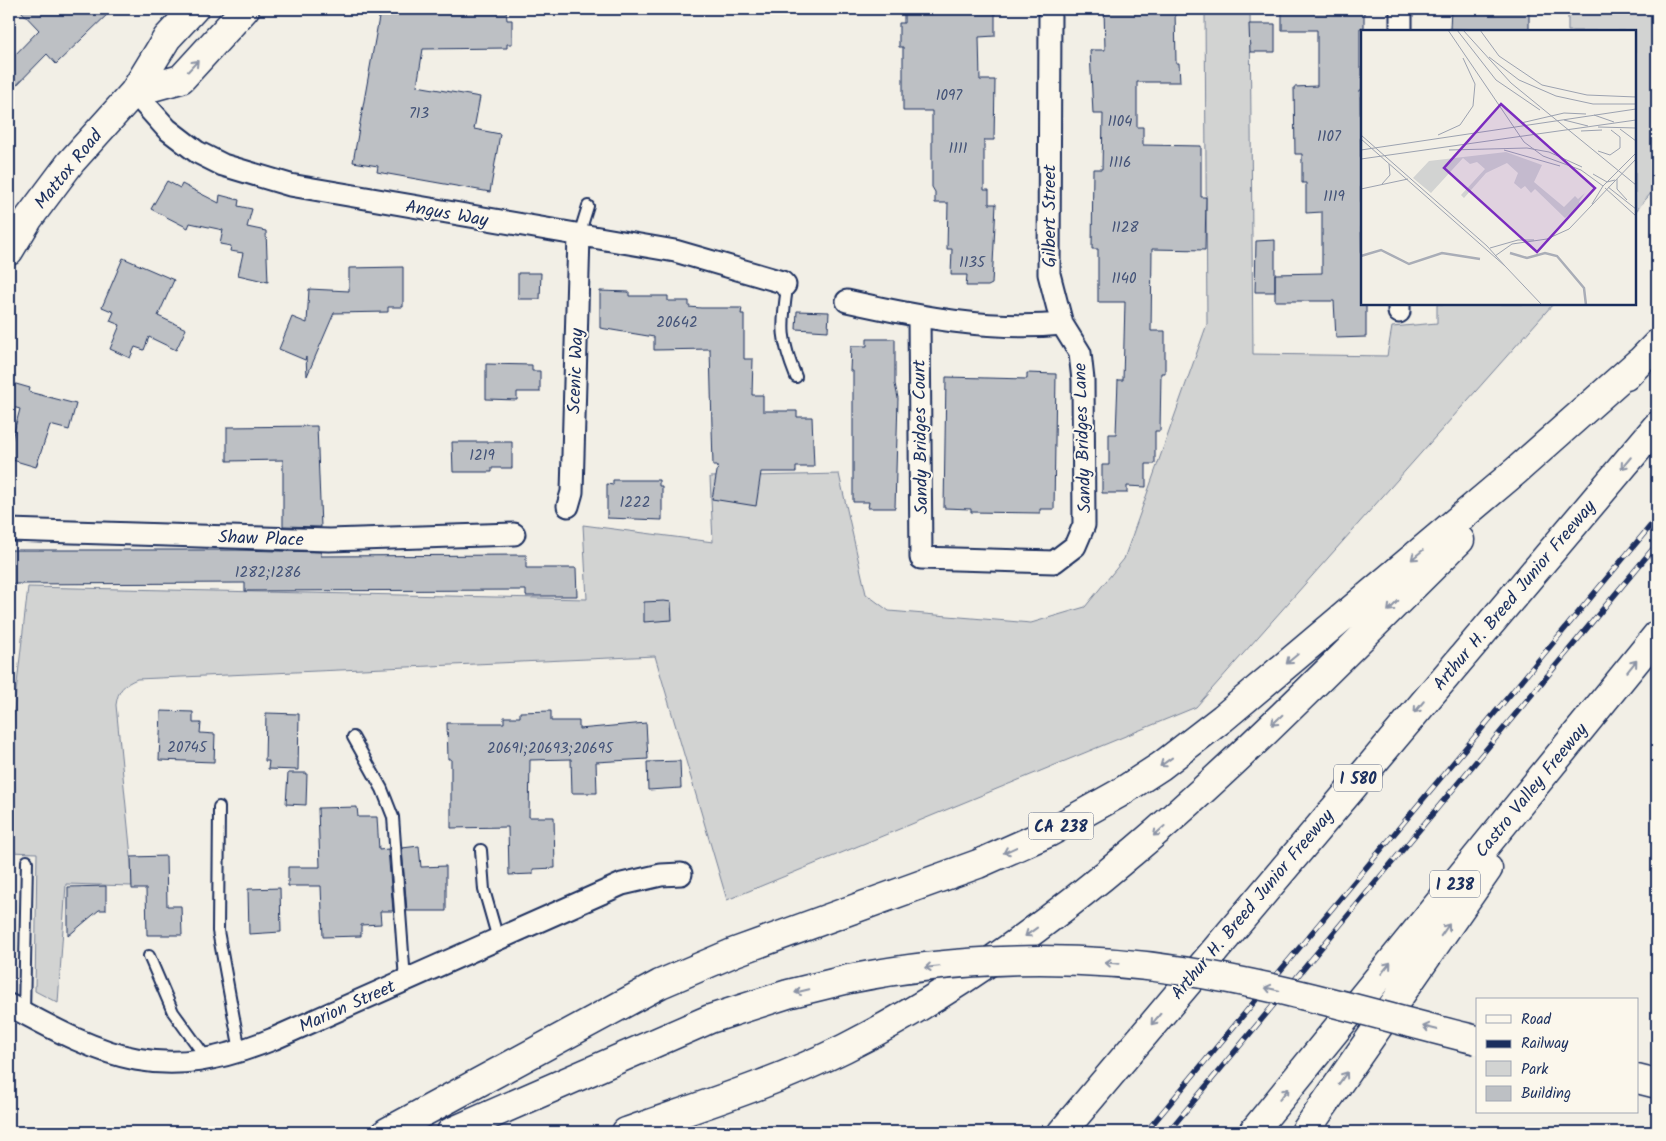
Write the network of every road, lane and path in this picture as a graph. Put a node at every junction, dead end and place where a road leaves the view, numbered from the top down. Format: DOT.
graph roads {
  1 [pos="194,9"];
  2 [pos="245,9"];
  3 [pos="1050,9"];
  4 [pos="1401,9"];
  5 [pos="1401,30"];
  6 [pos="134,92"];
  7 [pos="588,206"];
  8 [pos="579,235"];
  9 [pos="9,251"];
  10 [pos="785,285"];
  11 [pos="847,301"];
  12 [pos="919,317"];
  13 [pos="1062,324"];
  14 [pos="1648,353"];
  15 [pos="796,377"];
  16 [pos="1657,426"];
  17 [pos="568,506"];
  18 [pos="9,530"];
  19 [pos="514,534"];
  20 [pos="922,558"];
  21 [pos="1657,635"];
  22 [pos="1614,688"];
  23 [pos="353,737"];
  24 [pos="219,807"];
  25 [pos="481,850"];
  26 [pos="27,861"];
  27 [pos="681,874"];
  28 [pos="498,939"];
  29 [pos="149,956"];
  30 [pos="405,980"];
  31 [pos="17,1010"];
  32 [pos="1476,1040"];
  33 [pos="240,1051"];
  34 [pos="636,1051"];
  35 [pos="207,1059"];
  36 [pos="1638,1080"];
  37 [pos="1657,1084"];
  38 [pos="387,1132"];
  39 [pos="451,1132"];
  40 [pos="494,1132"];
  41 [pos="626,1132"];
  42 [pos="1062,1132"];
  43 [pos="1253,1132"];
  44 [pos="1305,1132"];
  1 -- 6 [label="main road, Mattox Road"];
  6 -- 2 [label="main road, one-way"];
  3 -- 13 [label="street, Gilbert Street"];
  4 -- 5 [label="street"];
  6 -- 8 [label="street, Angus Way"];
  6 -- 9 [label="main road, Mattox Road"];
  7 -- 8 [label="lane"];
  8 -- 10 [label="street, Angus Way"];
  8 -- 17 [label="street, Scenic Way"];
  10 -- 15 [label="lane"];
  11 -- 12 [label="street"];
  12 -- 13 [label="street"];
  12 -- 20 [label="street, Sandy Bridges Court"];
  13 -- 20 [label="street, Sandy Bridges Lane"];
  14 -- 38 [label="main road, CA 238, one-way"];
  14 -- 41 [label="main road, one-way"];
  16 -- 42 [label="main road, Arthur H. Breed Junior Freeway / I 580, one-way"];
  18 -- 19 [label="street, Shaw Place"];
  22 -- 21 [label="main road, Castro Valley Freeway / I 238, one-way"];
  43 -- 22 [label="main road, Castro Valley Freeway / I 238, one-way"];
  44 -- 22 [label="main road, one-way"];
  23 -- 30 [label="lane"];
  24 -- 33 [label="lane"];
  25 -- 28 [label="lane"];
  26 -- 31 [label="lane"];
  27 -- 28 [label="street, Marion Street"];
  28 -- 30 [label="street, Marion Street"];
  29 -- 35 [label="lane"];
  30 -- 33 [label="street, Marion Street"];
  31 -- 35 [label="street, Marion Street"];
  32 -- 34 [label="main road, one-way, bridge"];
  33 -- 35 [label="street, Marion Street"];
  34 -- 39 [label="main road"];
  34 -- 40 [label="main road"];
  36 -- 37 [label="main road"];
}
